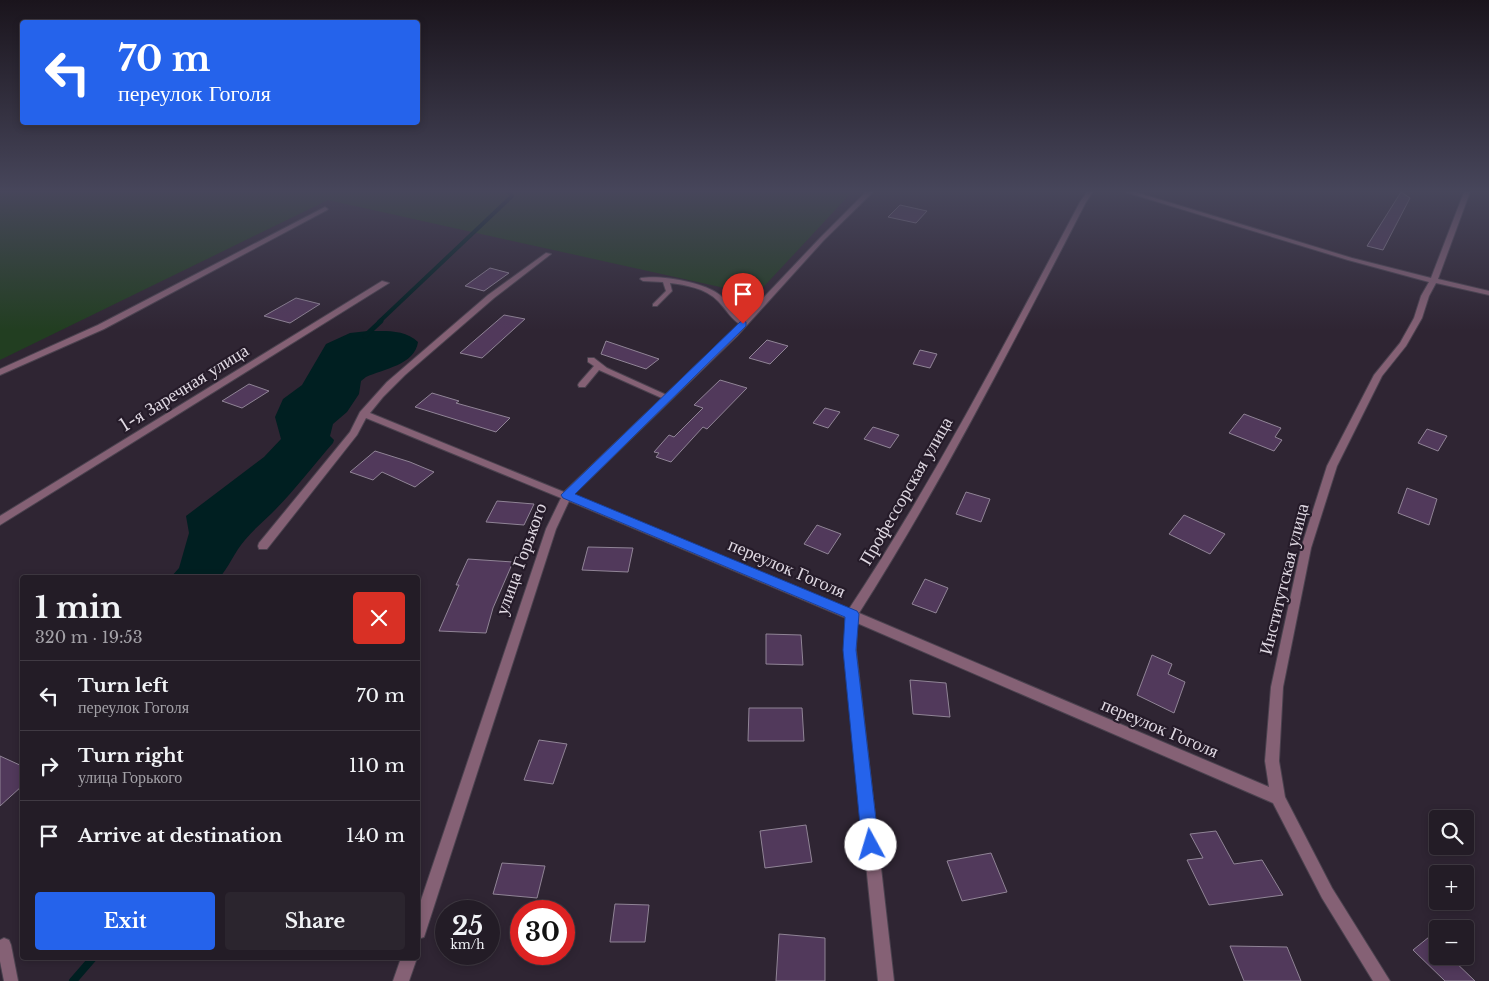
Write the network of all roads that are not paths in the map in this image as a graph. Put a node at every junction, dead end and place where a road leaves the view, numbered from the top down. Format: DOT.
graph roads {
  1 [pos="270,238"];
  2 [pos="822,238"];
  3 [pos="1064,238"];
  4 [pos="1280,238"];
  5 [pos="1450,238"];
  6 [pos="548,254"];
  7 [pos="643,279"];
  8 [pos="1434,280"];
  9 [pos="666,282"];
  10 [pos="385,283"];
  11 [pos="1489,293"];
  12 [pos="655,305"];
  13 [pos="743,324"];
  14 [pos="0,372"];
  15 [pos="582,385"];
  16 [pos="667,398"];
  17 [pos="362,414"];
  18 [pos="567,495"];
  19 [pos="0,521"];
  20 [pos="263,546"];
  21 [pos="852,614"];
  22 [pos="1278,798"];
  23 [pos="420,925"];
  24 [pos="4,945"];
  25 [pos="408,960"];
  26 [pos="11,981"];
  27 [pos="401,981"];
  28 [pos="886,981"];
  29 [pos="1382,981"];
  1 -- 14 [label="street"];
  2 -- 13 [label="street, улица Горького"];
  3 -- 21 [label="street, Профессорская улица"];
  4 -- 8 [label="street"];
  5 -- 8 [label="street, Институтская улица"];
  6 -- 17 [label="street"];
  7 -- 9 [label="lane"];
  8 -- 11 [label="street"];
  8 -- 22 [label="street, Институтская улица"];
  9 -- 12 [label="lane"];
  9 -- 13 [label="lane"];
  10 -- 19 [label="street, 1-я Заречная улица"];
  13 -- 16 [label="street, улица Горького"];
  15 -- 16 [label="lane"];
  16 -- 18 [label="street, улица Горького"];
  17 -- 18 [label="street, переулок Гоголя"];
  17 -- 20 [label="street"];
  18 -- 21 [label="street, переулок Гоголя"];
  18 -- 23 [label="street, улица Горького"];
  21 -- 22 [label="street, переулок Гоголя"];
  21 -- 28 [label="street, Профессорская улица"];
  22 -- 29 [label="street, Институтская улица"];
  24 -- 26 [label="lane"];
  25 -- 27 [label="street"];
}
